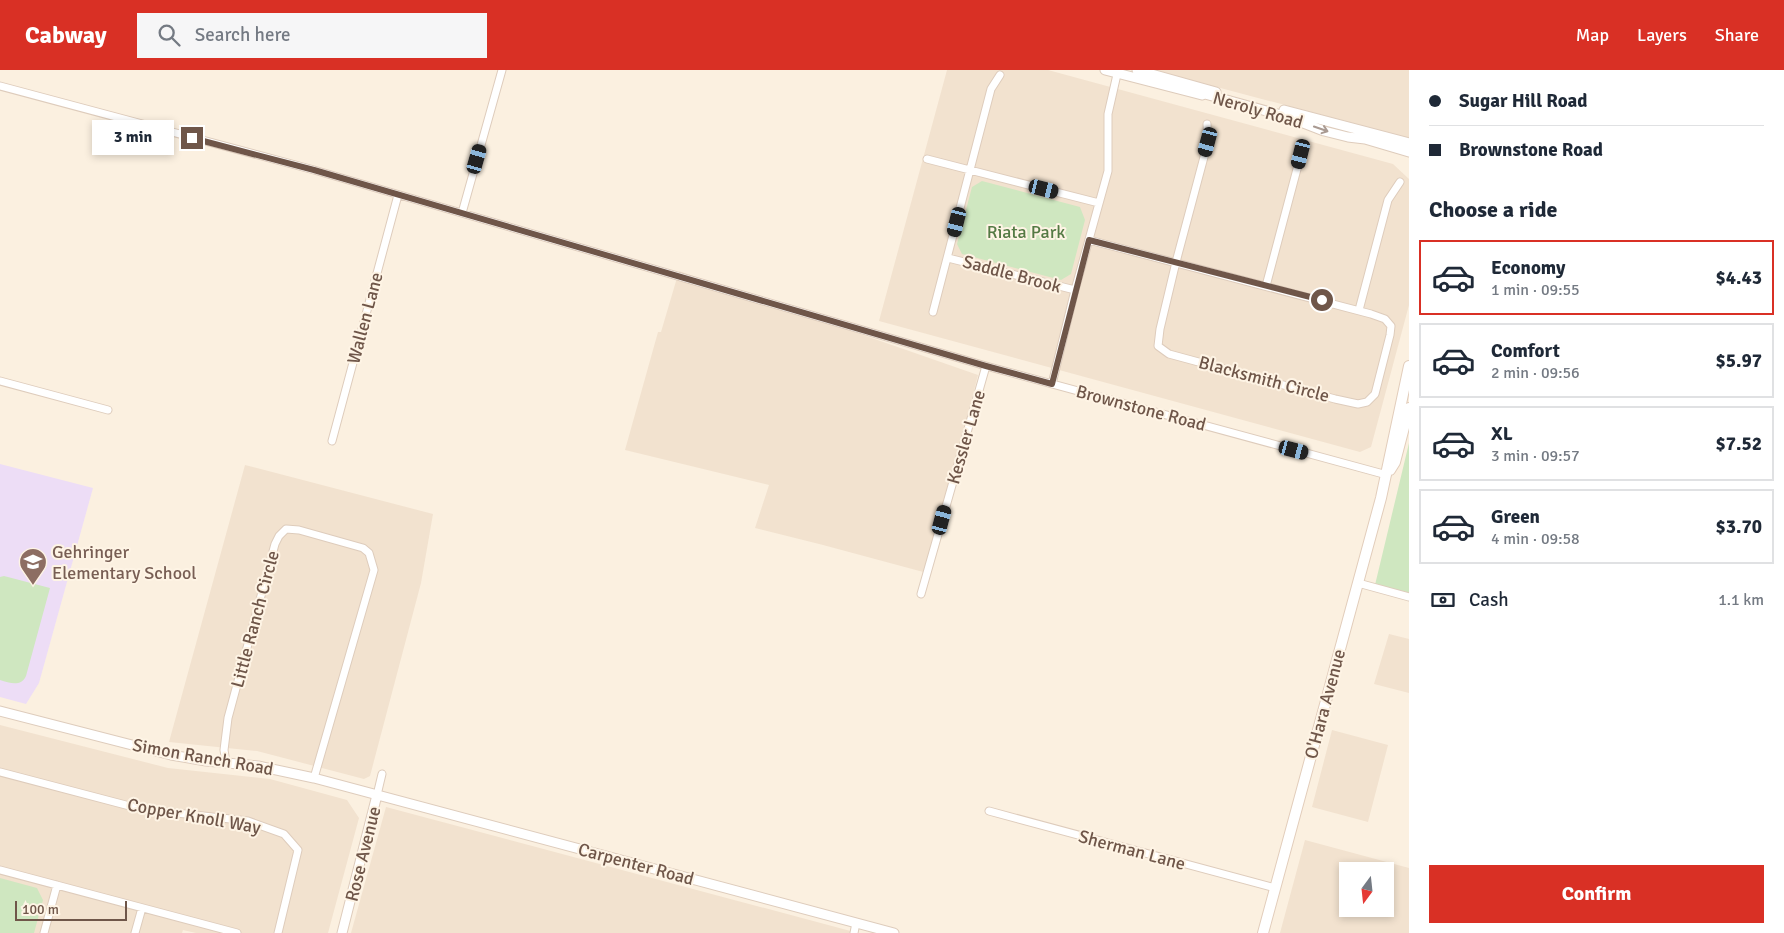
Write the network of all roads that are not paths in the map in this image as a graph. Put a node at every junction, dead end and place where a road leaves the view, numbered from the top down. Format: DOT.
graph roads {
  1 [pos="502,70"];
  2 [pos="1106,70"];
  3 [pos="1137,70"];
  4 [pos="1118,72"];
  5 [pos="1000,75"];
  6 [pos="0,86"];
  7 [pos="1207,124"];
  8 [pos="1409,143"];
  9 [pos="1409,152"];
  10 [pos="1301,154"];
  11 [pos="927,159"];
  12 [pos="970,170"];
  13 [pos="1400,182"];
  14 [pos="398,195"];
  15 [pos="1099,203"];
  16 [pos="462,213"];
  17 [pos="1089,240"];
  18 [pos="948,258"];
  19 [pos="1176,262"];
  20 [pos="1266,286"];
  21 [pos="1075,290"];
  22 [pos="1359,310"];
  23 [pos="933,312"];
  24 [pos="986,366"];
  25 [pos="1409,366"];
  26 [pos="0,380"];
  27 [pos="1052,384"];
  28 [pos="1409,408"];
  29 [pos="108,410"];
  30 [pos="332,441"];
  31 [pos="1387,475"];
  32 [pos="1358,583"];
  33 [pos="921,594"];
  34 [pos="1409,597"];
  35 [pos="0,711"];
  36 [pos="226,762"];
  37 [pos="0,772"];
  38 [pos="382,774"];
  39 [pos="314,778"];
  40 [pos="377,795"];
  41 [pos="990,811"];
  42 [pos="0,870"];
  43 [pos="57,885"];
  44 [pos="1275,888"];
  45 [pos="142,908"];
  46 [pos="856,923"];
  47 [pos="44,933"];
  48 [pos="135,933"];
  49 [pos="238,933"];
  50 [pos="278,933"];
  51 [pos="342,933"];
  52 [pos="854,933"];
  53 [pos="894,933"];
  54 [pos="1263,933"];
  1 -- 16 [label="street"];
  2 -- 4 [label="street, Neroly Road"];
  3 -- 8 [label="street, Neroly Road"];
  4 -- 9 [label="street, Neroly Road, one-way"];
  4 -- 15 [label="street"];
  5 -- 12 [label="street"];
  6 -- 14 [label="street, Brownstone Road"];
  7 -- 19 [label="street"];
  10 -- 20 [label="street"];
  11 -- 12 [label="street"];
  12 -- 15 [label="street"];
  12 -- 18 [label="street"];
  13 -- 22 [label="street"];
  14 -- 16 [label="street, Brownstone Road"];
  14 -- 30 [label="street, Wallen Lane"];
  15 -- 17 [label="street"];
  16 -- 24 [label="street, Brownstone Road"];
  17 -- 19 [label="street"];
  17 -- 21 [label="street"];
  18 -- 21 [label="street, Saddle Brook"];
  18 -- 23 [label="street"];
  19 -- 20 [label="street"];
  19 -- 22 [label="street, Blacksmith Circle"];
  20 -- 22 [label="street"];
  21 -- 27 [label="street"];
  24 -- 27 [label="street, Brownstone Road"];
  24 -- 33 [label="street, Kessler Lane"];
  25 -- 31 [label="main road, O'Hara Avenue"];
  26 -- 29 [label="street"];
  27 -- 31 [label="street, Brownstone Road"];
  28 -- 31 [label="main road, O'Hara Avenue"];
  31 -- 32 [label="main road, O'Hara Avenue"];
  32 -- 34 [label="street"];
  32 -- 44 [label="main road, O'Hara Avenue"];
  35 -- 36 [label="street, Simon Ranch Road"];
  36 -- 39 [label="street, Simon Ranch Road"];
  36 -- 39 [label="street, Little Ranch Circle"];
  37 -- 50 [label="street, Copper Knoll Way"];
  38 -- 40 [label="street, Rose Avenue"];
  39 -- 40 [label="street, Simon Ranch Road"];
  40 -- 46 [label="street, Carpenter Road"];
  40 -- 51 [label="street, Rose Avenue"];
  41 -- 44 [label="street, Sherman Lane"];
  42 -- 43 [label="street"];
  43 -- 45 [label="street"];
  43 -- 47 [label="street"];
  44 -- 54 [label="main road, O'Hara Avenue"];
  45 -- 48 [label="street"];
  45 -- 49 [label="street"];
  46 -- 52 [label="street"];
  46 -- 53 [label="street, Carpenter Road"];
}
